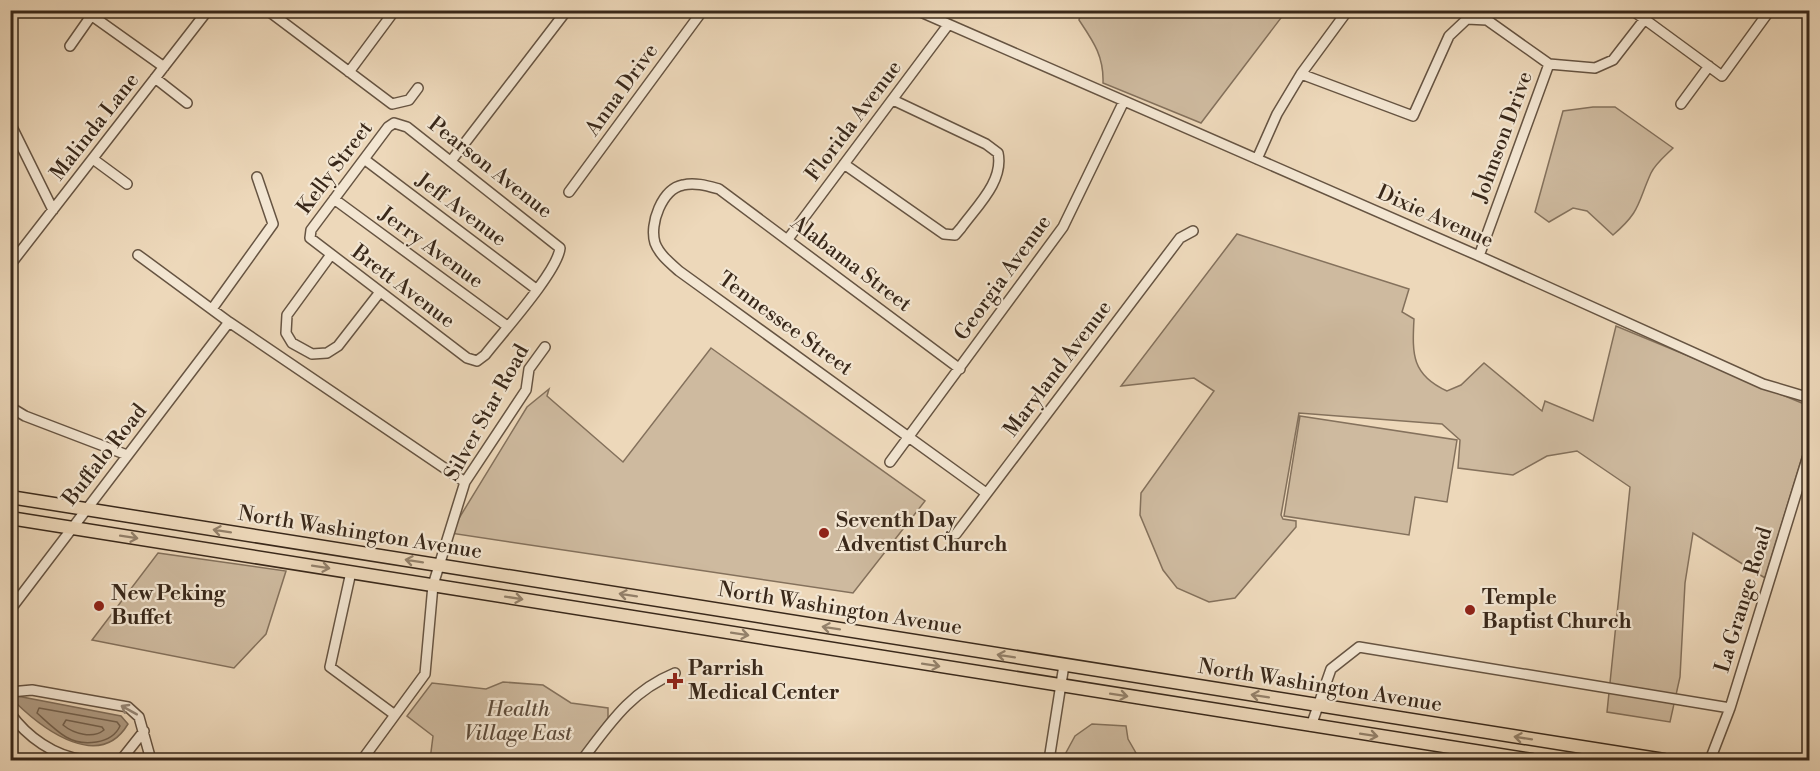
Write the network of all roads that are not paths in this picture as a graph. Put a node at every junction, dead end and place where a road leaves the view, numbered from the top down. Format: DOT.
graph roads {
  1 [pos="208,10"];
  2 [pos="267,10"];
  3 [pos="395,10"];
  4 [pos="567,10"];
  5 [pos="703,10"];
  6 [pos="916,10"];
  7 [pos="1348,10"];
  8 [pos="1632,10"];
  9 [pos="1770,10"];
  10 [pos="88,13"];
  11 [pos="1644,20"];
  12 [pos="948,25"];
  13 [pos="70,46"];
  14 [pos="1549,64"];
  15 [pos="1709,66"];
  16 [pos="164,67"];
  17 [pos="349,72"];
  18 [pos="1301,74"];
  19 [pos="155,78"];
  20 [pos="418,88"];
  21 [pos="893,100"];
  22 [pos="1124,101"];
  23 [pos="187,103"];
  24 [pos="1681,104"];
  25 [pos="10,123"];
  26 [pos="394,123"];
  27 [pos="93,159"];
  28 [pos="364,159"];
  29 [pos="1257,159"];
  30 [pos="452,161"];
  31 [pos="844,164"];
  32 [pos="257,177"];
  33 [pos="127,184"];
  34 [pos="719,189"];
  35 [pos="569,192"];
  36 [pos="334,199"];
  37 [pos="53,210"];
  38 [pos="1193,231"];
  39 [pos="310,238"];
  40 [pos="788,239"];
  41 [pos="138,255"];
  42 [pos="330,256"];
  43 [pos="1479,256"];
  44 [pos="10,265"];
  45 [pos="536,289"];
  46 [pos="380,292"];
  47 [pos="212,309"];
  48 [pos="229,322"];
  49 [pos="507,326"];
  50 [pos="545,347"];
  51 [pos="960,369"];
  52 [pos="1809,398"];
  53 [pos="10,407"];
  54 [pos="910,436"];
  55 [pos="1809,449"];
  56 [pos="127,455"];
  57 [pos="890,462"];
  58 [pos="465,482"];
  59 [pos="986,493"];
  60 [pos="10,497"];
  61 [pos="86,509"];
  62 [pos="10,518"];
  63 [pos="71,528"];
  64 [pos="956,534"];
  65 [pos="439,565"];
  66 [pos="351,572"];
  67 [pos="433,585"];
  68 [pos="686,604"];
  69 [pos="10,610"];
  70 [pos="682,625"];
  71 [pos="1064,665"];
  72 [pos="675,673"];
  73 [pos="1061,685"];
  74 [pos="10,692"];
  75 [pos="1318,705"];
  76 [pos="1730,708"];
  77 [pos="10,713"];
  78 [pos="395,715"];
  79 [pos="1311,726"];
  80 [pos="144,731"];
  81 [pos="84,760"];
  82 [pos="121,760"];
  83 [pos="151,760"];
  84 [pos="362,760"];
  85 [pos="582,760"];
  86 [pos="1048,760"];
  87 [pos="1532,760"];
  88 [pos="1664,760"];
  89 [pos="1710,760"];
  1 -- 16 [label="street, Malinda Lane"];
  2 -- 17 [label="street"];
  3 -- 17 [label="street"];
  4 -- 30 [label="street"];
  5 -- 35 [label="street, Anna Drive"];
  6 -- 12 [label="street, Dixie Avenue"];
  7 -- 18 [label="street"];
  8 -- 11 [label="street"];
  9 -- 15 [label="street"];
  10 -- 13 [label="street"];
  10 -- 16 [label="street"];
  11 -- 14 [label="street"];
  11 -- 15 [label="street"];
  12 -- 21 [label="street, Florida Avenue"];
  12 -- 22 [label="street, Dixie Avenue"];
  14 -- 18 [label="street"];
  14 -- 43 [label="street, Johnson Drive"];
  15 -- 24 [label="street"];
  16 -- 19 [label="street, Malinda Lane"];
  17 -- 20 [label="street"];
  18 -- 29 [label="street"];
  19 -- 23 [label="street"];
  19 -- 27 [label="street, Malinda Lane"];
  21 -- 31 [label="street, Florida Avenue"];
  21 -- 31 [label="street"];
  22 -- 29 [label="street, Dixie Avenue"];
  22 -- 51 [label="street, Georgia Avenue"];
  25 -- 37 [label="street"];
  26 -- 28 [label="street, Kelly Street"];
  26 -- 30 [label="street, Pearson Avenue"];
  27 -- 33 [label="street"];
  27 -- 37 [label="street, Malinda Lane"];
  28 -- 36 [label="street, Kelly Street"];
  28 -- 45 [label="street, Jeff Avenue"];
  29 -- 43 [label="street, Dixie Avenue"];
  30 -- 45 [label="street, Pearson Avenue"];
  31 -- 40 [label="street, Florida Avenue"];
  32 -- 47 [label="street"];
  34 -- 40 [label="street, Alabama Street"];
  34 -- 54 [label="street, Tennessee Street"];
  36 -- 39 [label="street, Kelly Street"];
  36 -- 49 [label="street, Jerry Avenue"];
  37 -- 44 [label="street, Malinda Lane"];
  38 -- 59 [label="street, Maryland Avenue"];
  39 -- 42 [label="street, Brett Avenue"];
  40 -- 51 [label="street, Alabama Street"];
  41 -- 47 [label="street"];
  42 -- 46 [label="street, Brett Avenue"];
  42 -- 46 [label="street"];
  43 -- 52 [label="street, Dixie Avenue"];
  45 -- 49 [label="street"];
  46 -- 49 [label="street, Brett Avenue"];
  47 -- 48 [label="street"];
  48 -- 56 [label="street, Buffalo Road"];
  48 -- 58 [label="street"];
  50 -- 58 [label="street, Silver Star Road"];
  51 -- 54 [label="street, Georgia Avenue"];
  53 -- 56 [label="street"];
  54 -- 57 [label="street, Georgia Avenue"];
  54 -- 59 [label="street, Tennessee Street"];
  55 -- 76 [label="street, La Grange Road"];
  56 -- 61 [label="street, Buffalo Road"];
  58 -- 65 [label="street, Silver Star Road"];
  59 -- 64 [label="street, Maryland Avenue"];
  60 -- 61 [label="main road, North Washington Avenue"];
  61 -- 63 [label="street, Buffalo Road"];
  65 -- 61 [label="main road, North Washington Avenue, one-way"];
  62 -- 63 [label="main road, North Washington Avenue"];
  63 -- 66 [label="main road, North Washington Avenue, one-way"];
  63 -- 69 [label="street, Buffalo Road"];
  65 -- 67 [label="street, Silver Star Road"];
  68 -- 65 [label="main road, North Washington Avenue, one-way"];
  66 -- 67 [label="main road, North Washington Avenue"];
  66 -- 78 [label="street"];
  67 -- 70 [label="main road, North Washington Avenue, one-way"];
  67 -- 78 [label="street, Silver Star Road"];
  68 -- 70 [label="main road"];
  71 -- 68 [label="main road, North Washington Avenue, one-way"];
  70 -- 73 [label="main road, North Washington Avenue, one-way"];
  71 -- 73 [label="street"];
  75 -- 71 [label="main road, North Washington Avenue, one-way"];
  72 -- 85 [label="street"];
  73 -- 79 [label="main road, North Washington Avenue, one-way"];
  73 -- 86 [label="street"];
  80 -- 74 [label="street, one-way"];
  75 -- 76 [label="street"];
  75 -- 79 [label="street"];
  88 -- 75 [label="main road, North Washington Avenue, one-way"];
  76 -- 89 [label="street, La Grange Road"];
  77 -- 81 [label="street"];
  78 -- 84 [label="street, Silver Star Road"];
  79 -- 87 [label="main road, North Washington Avenue, one-way"];
  80 -- 82 [label="street"];
  80 -- 83 [label="street"];
}
